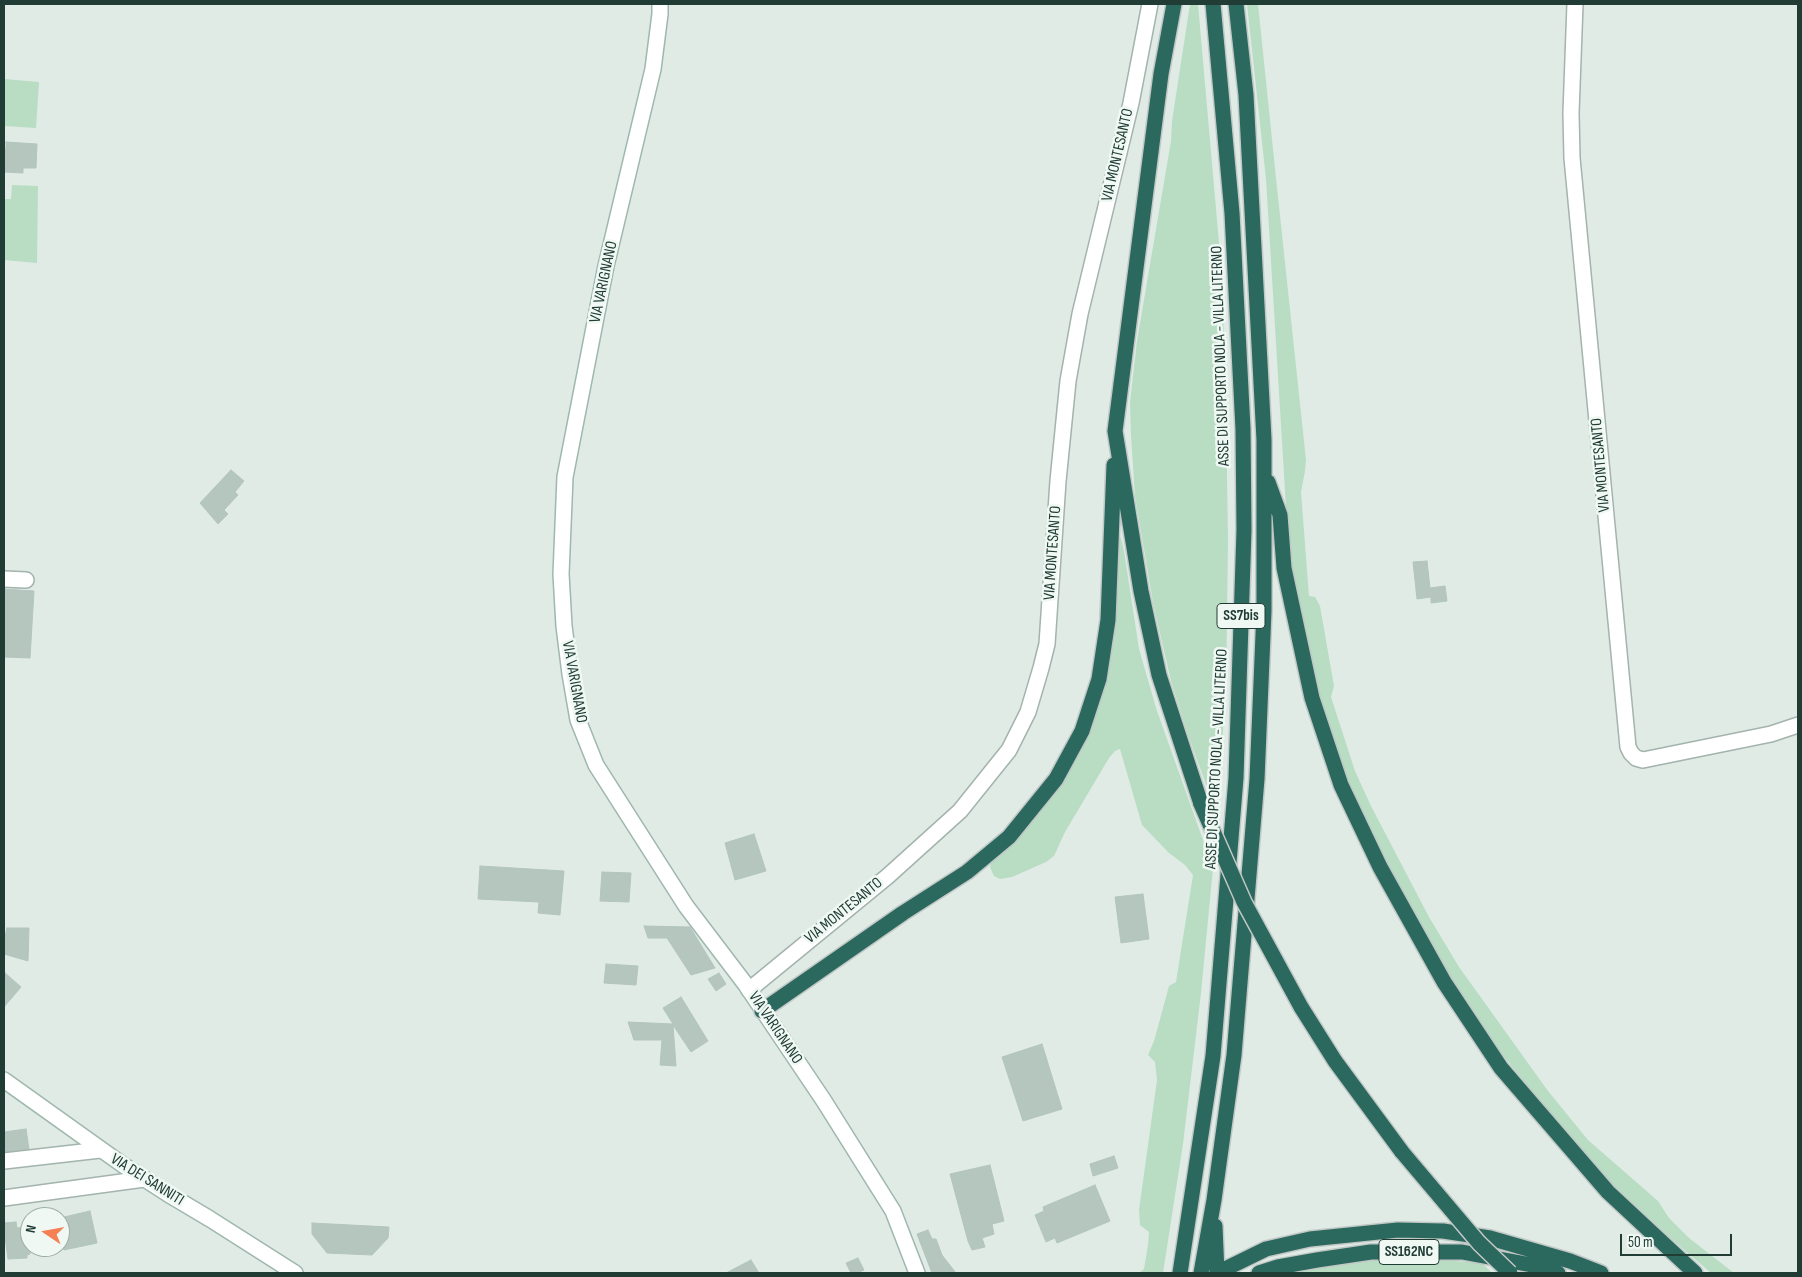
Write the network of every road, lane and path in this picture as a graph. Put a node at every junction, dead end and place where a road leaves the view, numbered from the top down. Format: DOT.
graph roads {
  1 [pos="660,4"];
  2 [pos="1150,4"];
  3 [pos="1174,4"];
  4 [pos="1213,4"];
  5 [pos="1236,4"];
  6 [pos="1575,4"];
  7 [pos="1115,430"];
  8 [pos="1264,472"];
  9 [pos="4,579"];
  10 [pos="26,580"];
  11 [pos="1798,725"];
  12 [pos="748,990"];
  13 [pos="762,1011"];
  14 [pos="4,1080"];
  15 [pos="100,1150"];
  16 [pos="4,1161"];
  17 [pos="144,1179"];
  18 [pos="4,1198"];
  19 [pos="1214,1200"];
  20 [pos="295,1273"];
  21 [pos="917,1273"];
  22 [pos="1180,1273"];
  23 [pos="1201,1273"];
  24 [pos="1217,1273"];
  25 [pos="1259,1273"];
  26 [pos="1510,1273"];
  27 [pos="1558,1273"];
  28 [pos="1601,1273"];
  29 [pos="1695,1273"];
  1 -- 12 [label="street, VIA VARIGNANO"];
  2 -- 12 [label="street, VIA MONTESANTO"];
  3 -- 7 [label="highway"];
  4 -- 22 [label="highway, ASSE DI SUPPORTO NOLA - VILLA LITERNO / SS7bis"];
  5 -- 8 [label="highway, SS7bis"];
  6 -- 11 [label="street, VIA MONTESANTO"];
  7 -- 13 [label="highway"];
  7 -- 26 [label="highway, bridge"];
  8 -- 19 [label="highway, SS7bis"];
  8 -- 29 [label="highway"];
  9 -- 10 [label="street"];
  12 -- 13 [label="street, VIA VARIGNANO"];
  13 -- 21 [label="street, VIA VARIGNANO"];
  14 -- 15 [label="street, VIA DEI SANNITI"];
  15 -- 16 [label="street"];
  15 -- 17 [label="street, VIA DEI SANNITI"];
  17 -- 18 [label="street"];
  17 -- 20 [label="street, VIA DEI SANNITI"];
  19 -- 23 [label="highway, SS7bis"];
  19 -- 24 [label="highway"];
  24 -- 28 [label="highway"];
  25 -- 27 [label="highway, SS162NC"];
}
